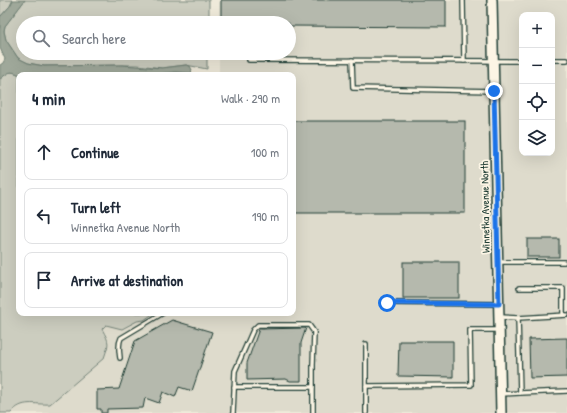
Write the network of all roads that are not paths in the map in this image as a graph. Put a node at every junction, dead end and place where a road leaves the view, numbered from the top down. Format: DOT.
graph roads {
  1 [pos="463,0"];
  2 [pos="492,0"];
  3 [pos="249,60"];
  4 [pos="352,60"];
  5 [pos="555,60"];
  6 [pos="567,60"];
  7 [pos="464,61"];
  8 [pos="493,61"];
  9 [pos="519,61"];
  10 [pos="494,91"];
  11 [pos="498,262"];
  12 [pos="564,262"];
  13 [pos="519,288"];
  14 [pos="387,303"];
  15 [pos="499,304"];
  16 [pos="565,315"];
  17 [pos="159,316"];
  18 [pos="499,317"];
  19 [pos="518,318"];
  20 [pos="499,330"];
  21 [pos="366,344"];
  22 [pos="120,358"];
  23 [pos="366,386"];
  24 [pos="234,387"];
  25 [pos="313,387"];
  26 [pos="567,391"];
  27 [pos="520,393"];
  28 [pos="501,394"];
  29 [pos="233,413"];
  30 [pos="313,413"];
  31 [pos="366,413"];
  32 [pos="501,413"];
  1 -- 7 [label="lane"];
  2 -- 8 [label="street, Winnetka Avenue North"];
  3 -- 4 [label="lane"];
  4 -- 7 [label="lane"];
  4 -- 10 [label="lane"];
  5 -- 6 [label="lane"];
  7 -- 8 [label="lane"];
  8 -- 9 [label="lane"];
  8 -- 10 [label="street, Winnetka Avenue North"];
  10 -- 11 [label="street, Winnetka Avenue North"];
  11 -- 12 [label="lane"];
  11 -- 15 [label="street, Winnetka Avenue North"];
  13 -- 16 [label="lane"];
  14 -- 15 [label="lane"];
  15 -- 18 [label="street, Winnetka Avenue North"];
  16 -- 19 [label="lane"];
  17 -- 22 [label="lane"];
  18 -- 19 [label="lane"];
  18 -- 20 [label="street, Winnetka Avenue North"];
  19 -- 27 [label="lane"];
  20 -- 23 [label="lane"];
  20 -- 28 [label="street, Winnetka Avenue North"];
  21 -- 23 [label="lane"];
  23 -- 31 [label="lane"];
  24 -- 25 [label="lane"];
  24 -- 25 [label="lane"];
  24 -- 29 [label="lane"];
  25 -- 30 [label="lane"];
  26 -- 27 [label="lane"];
  27 -- 28 [label="lane"];
  28 -- 32 [label="street, Winnetka Avenue North"];
}
